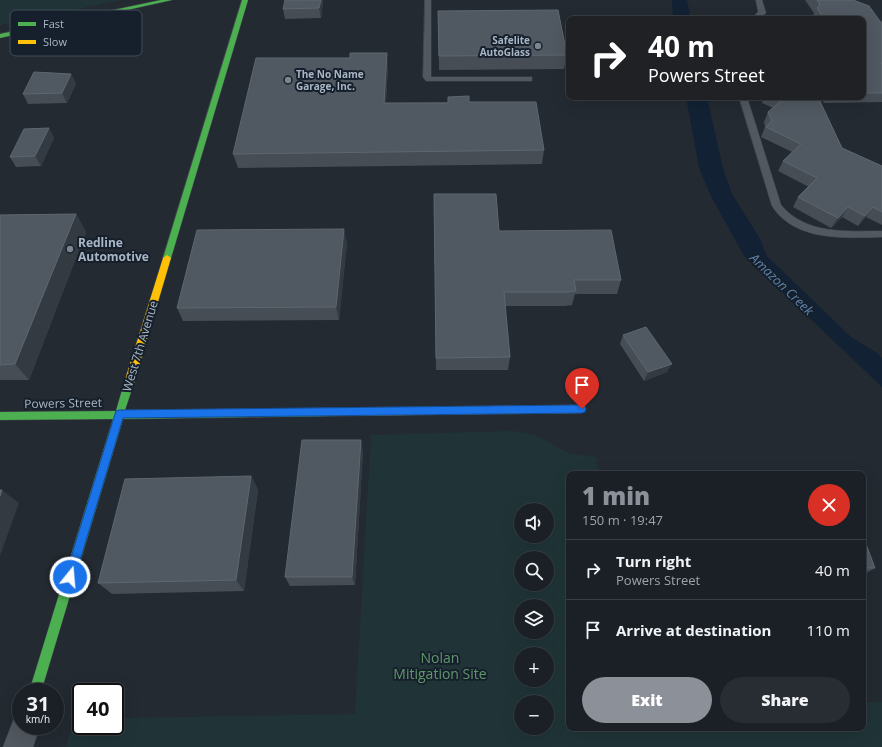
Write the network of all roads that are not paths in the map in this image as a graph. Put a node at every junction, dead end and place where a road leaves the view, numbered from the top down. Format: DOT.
graph roads {
  1 [pos="169,0"];
  2 [pos="245,0"];
  3 [pos="428,0"];
  4 [pos="759,0"];
  5 [pos="122,10"];
  6 [pos="758,16"];
  7 [pos="10,34"];
  8 [pos="0,36"];
  9 [pos="529,79"];
  10 [pos="744,100"];
  11 [pos="882,234"];
  12 [pos="582,409"];
  13 [pos="119,414"];
  14 [pos="0,416"];
  15 [pos="38,683"];
  16 [pos="22,735"];
  17 [pos="18,747"];
  1 -- 5 [label="street"];
  2 -- 13 [label="street, West 7th Avenue"];
  3 -- 9 [label="lane"];
  4 -- 6 [label="lane"];
  7 -- 8 [label="street"];
  10 -- 11 [label="lane"];
  12 -- 13 [label="street, Powers Street"];
  13 -- 14 [label="street, Powers Street"];
  13 -- 15 [label="street, West 7th Avenue"];
  16 -- 17 [label="street"];
}
